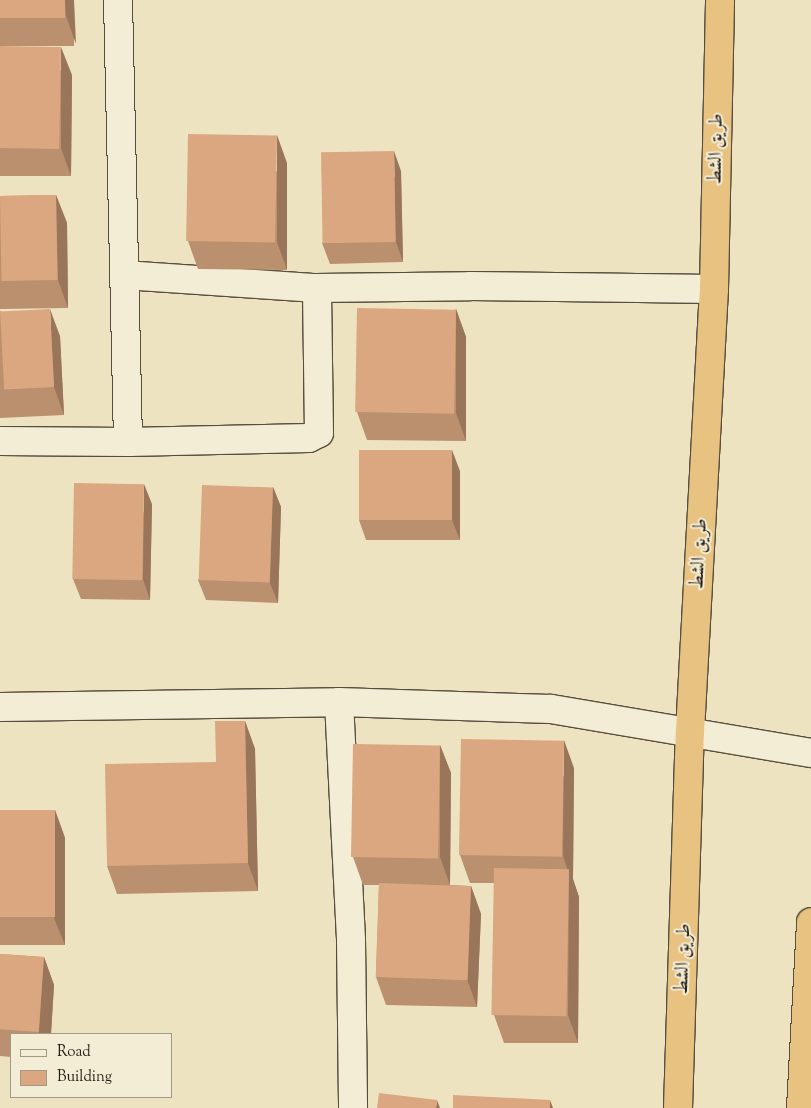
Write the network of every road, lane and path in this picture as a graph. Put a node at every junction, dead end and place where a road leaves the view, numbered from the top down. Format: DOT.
graph roads {
  1 [pos="118,0"];
  2 [pos="720,0"];
  3 [pos="124,275"];
  4 [pos="317,288"];
  5 [pos="714,289"];
  6 [pos="0,441"];
  7 [pos="128,442"];
  8 [pos="339,702"];
  9 [pos="0,707"];
  10 [pos="690,732"];
  11 [pos="811,753"];
  12 [pos="811,922"];
  13 [pos="353,1108"];
  14 [pos="678,1108"];
  15 [pos="801,1108"];
  1 -- 3 [label="street"];
  2 -- 5 [label="highway, طريق الشط"];
  3 -- 4 [label="street"];
  3 -- 7 [label="street"];
  4 -- 5 [label="street"];
  4 -- 7 [label="street"];
  5 -- 10 [label="highway, طريق الشط"];
  6 -- 7 [label="street"];
  8 -- 9 [label="street"];
  8 -- 10 [label="street"];
  8 -- 13 [label="street"];
  10 -- 11 [label="street"];
  10 -- 14 [label="highway, طريق الشط"];
  12 -- 15 [label="highway"];
}
